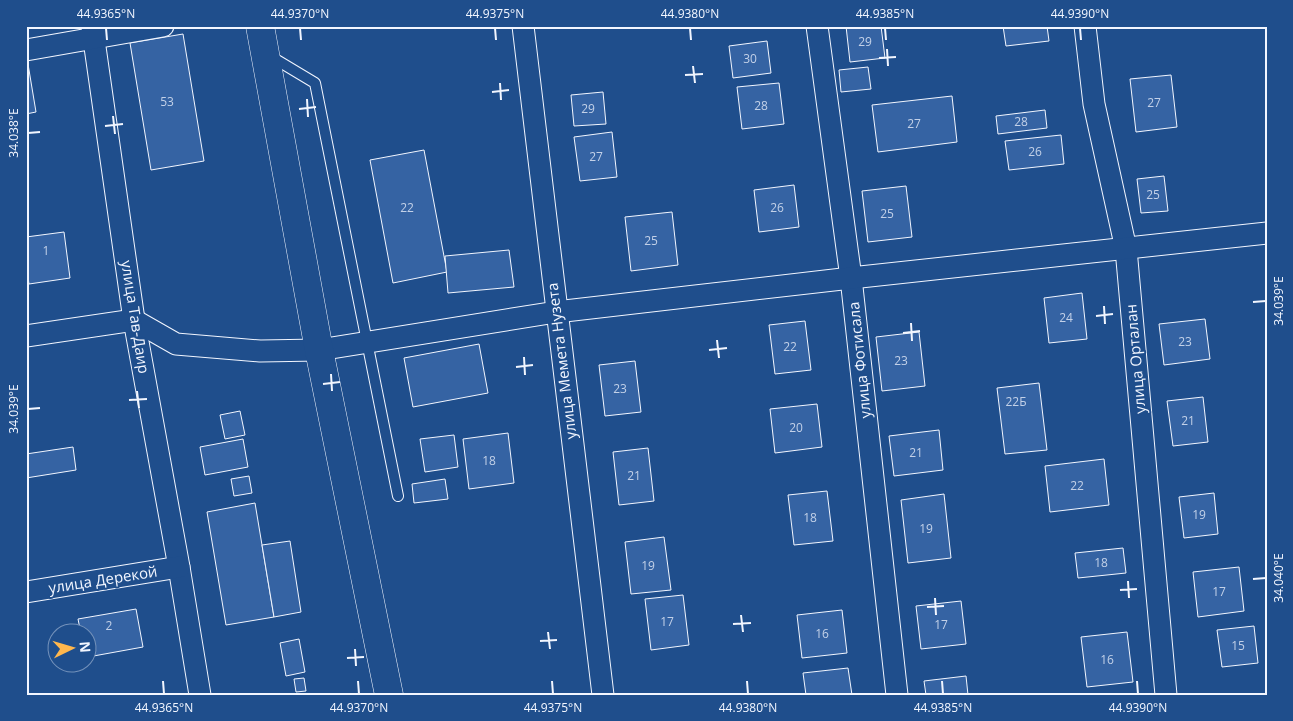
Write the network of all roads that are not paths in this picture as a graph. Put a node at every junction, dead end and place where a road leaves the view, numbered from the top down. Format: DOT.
graph roads {
  1 [pos="163,26"];
  2 [pos="260,26"];
  3 [pos="523,26"];
  4 [pos="817,26"];
  5 [pos="1085,26"];
  6 [pos="92,33"];
  7 [pos="26,50"];
  8 [pos="265,54"];
  9 [pos="1267,233"];
  10 [pos="1126,248"];
  11 [pos="850,278"];
  12 [pos="556,312"];
  13 [pos="134,320"];
  14 [pos="26,336"];
  15 [pos="368,342"];
  16 [pos="319,350"];
  17 [pos="398,496"];
  18 [pos="179,567"];
  19 [pos="26,592"];
  20 [pos="200,695"];
  21 [pos="390,695"];
  22 [pos="603,695"];
  23 [pos="897,695"];
  24 [pos="1166,695"];
  1 -- 6 [label="street"];
  2 -- 8 [label="main road"];
  3 -- 12 [label="street, улица Мемета Нузета"];
  4 -- 11 [label="street, улица Фотисала"];
  5 -- 10 [label="street, улица Орталан"];
  6 -- 7 [label="street"];
  6 -- 13 [label="street, улица Тав-Даир"];
  8 -- 15 [label="lane"];
  8 -- 16 [label="main road"];
  9 -- 10 [label="street"];
  10 -- 11 [label="street"];
  10 -- 24 [label="street, улица Орталан"];
  11 -- 12 [label="street"];
  11 -- 23 [label="street, улица Фотисала"];
  12 -- 15 [label="street"];
  12 -- 22 [label="street, улица Мемета Нузета"];
  13 -- 14 [label="street"];
  13 -- 16 [label="street"];
  13 -- 18 [label="street, улица Тав-Даир"];
  15 -- 16 [label="street"];
  15 -- 17 [label="lane"];
  16 -- 21 [label="main road"];
  18 -- 19 [label="street, улица Дерекой"];
  18 -- 20 [label="street, улица Тав-Даир"];
}
